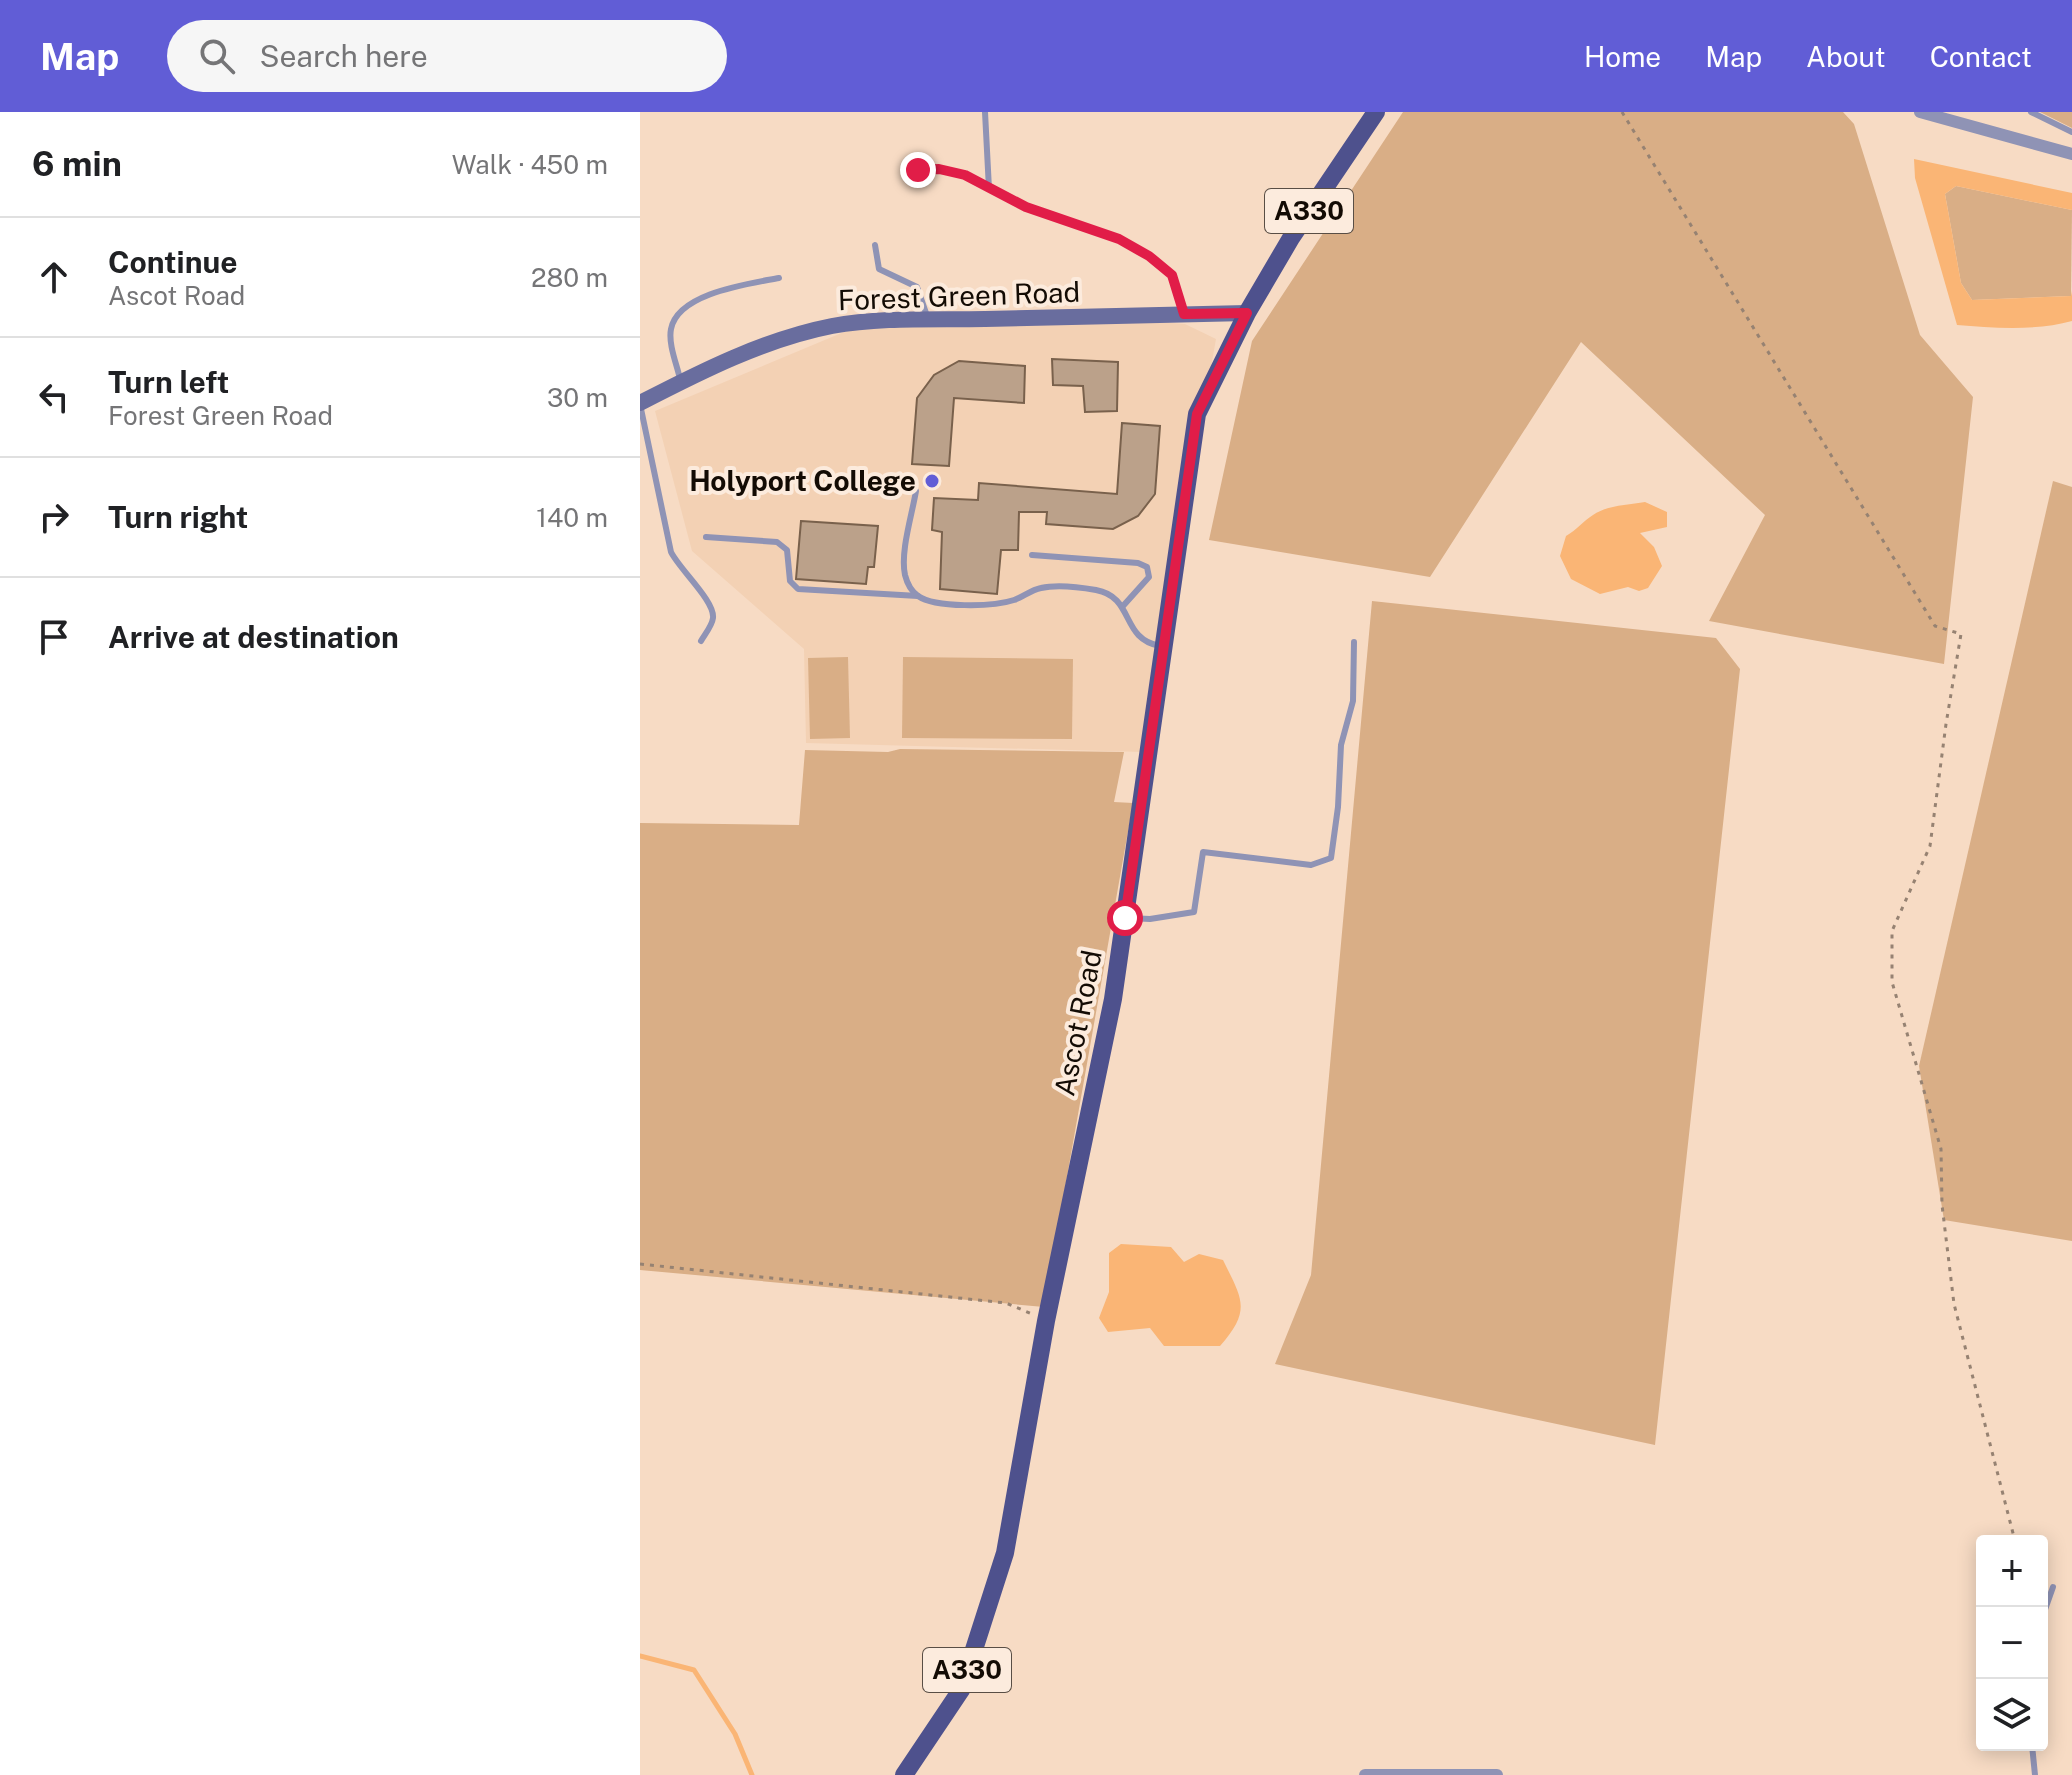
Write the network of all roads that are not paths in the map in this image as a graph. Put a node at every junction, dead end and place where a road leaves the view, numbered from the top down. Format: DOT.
graph roads {
  1 [pos="985,112"];
  2 [pos="1376,112"];
  3 [pos="1920,112"];
  4 [pos="2031,112"];
  5 [pos="2072,132"];
  6 [pos="2072,154"];
  7 [pos="918,170"];
  8 [pos="989,189"];
  9 [pos="875,245"];
  10 [pos="779,278"];
  11 [pos="1247,313"];
  12 [pos="1184,314"];
  13 [pos="928,320"];
  14 [pos="681,381"];
  15 [pos="640,404"];
  16 [pos="916,491"];
  17 [pos="706,537"];
  18 [pos="1032,555"];
  19 [pos="918,596"];
  20 [pos="1123,606"];
  21 [pos="701,641"];
  22 [pos="1354,642"];
  23 [pos="1164,647"];
  24 [pos="1125,918"];
  25 [pos="2053,1587"];
  26 [pos="2046,1607"];
  27 [pos="2033,1751"];
  28 [pos="904,1775"];
  29 [pos="1365,1775"];
  30 [pos="1497,1775"];
  31 [pos="2035,1775"];
  1 -- 8 [label="lane"];
  2 -- 11 [label="main road, Ascot Road / A330"];
  3 -- 6 [label="street"];
  4 -- 5 [label="lane"];
  7 -- 8 [label="lane"];
  8 -- 12 [label="lane"];
  9 -- 13 [label="lane"];
  10 -- 14 [label="lane"];
  11 -- 12 [label="main road, Forest Green Road"];
  11 -- 23 [label="main road, Ascot Road / A330"];
  12 -- 13 [label="main road, Forest Green Road"];
  13 -- 14 [label="main road, Forest Green Road"];
  14 -- 15 [label="main road, Forest Green Road"];
  15 -- 21 [label="lane"];
  16 -- 19 [label="lane"];
  17 -- 19 [label="lane"];
  18 -- 20 [label="lane"];
  19 -- 20 [label="lane"];
  20 -- 23 [label="lane"];
  22 -- 24 [label="lane"];
  23 -- 24 [label="main road, Ascot Road / A330"];
  24 -- 28 [label="main road, Ascot Road / A330"];
  25 -- 26 [label="lane"];
  27 -- 31 [label="lane"];
  29 -- 30 [label="street"];
}
